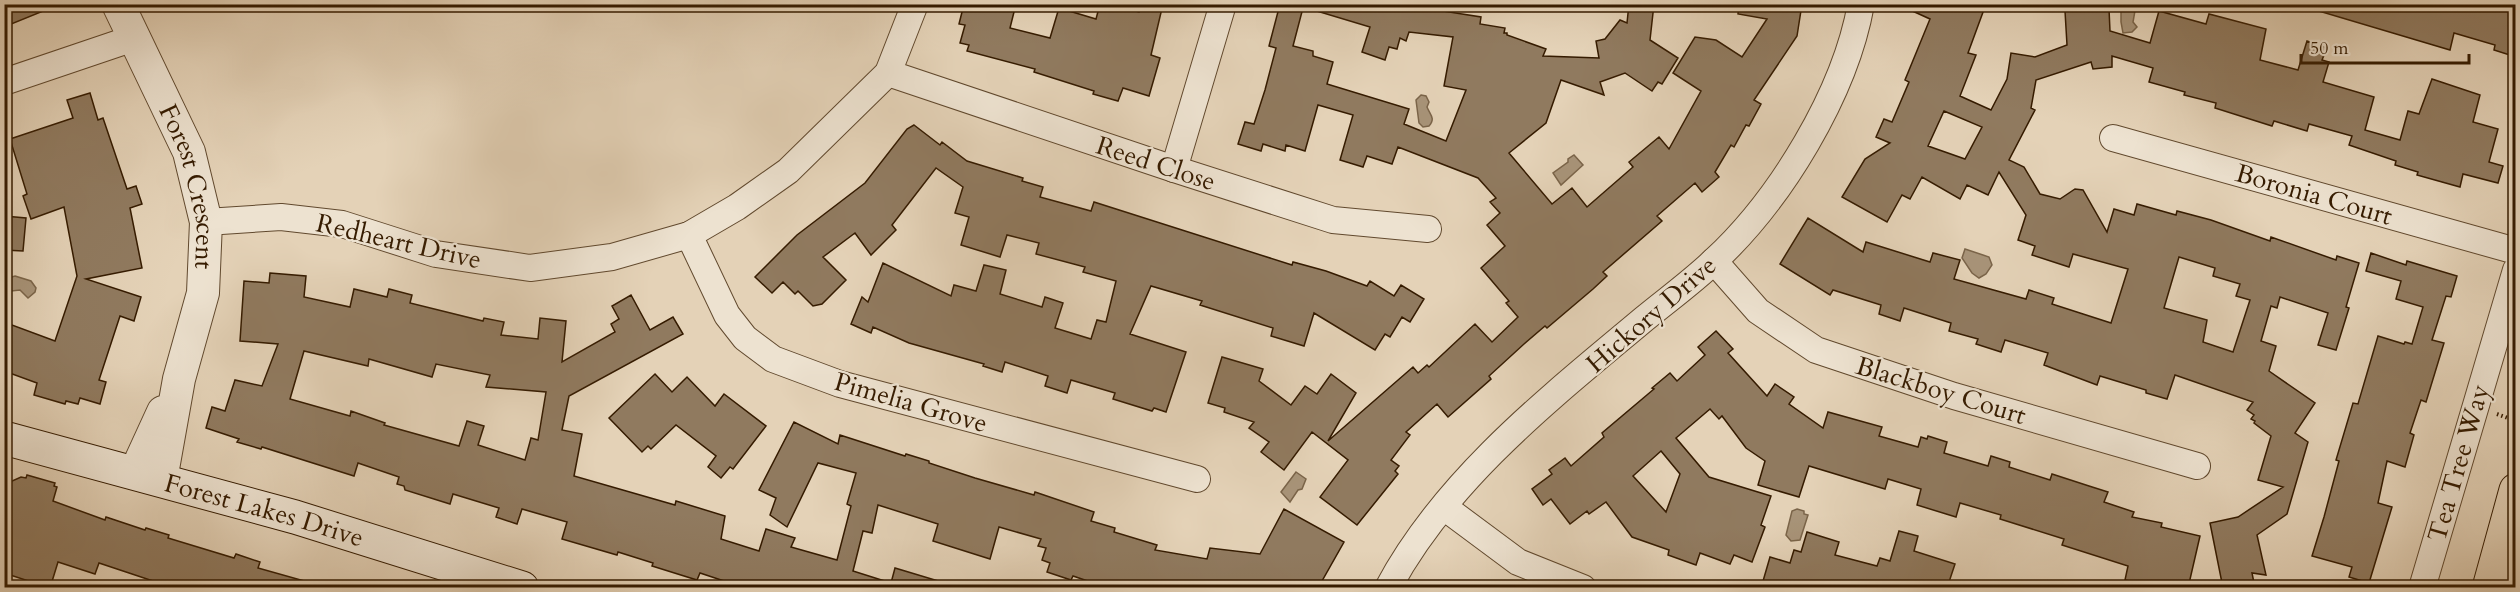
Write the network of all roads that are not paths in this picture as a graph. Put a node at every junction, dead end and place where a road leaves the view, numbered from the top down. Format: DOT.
graph roads {
  1 [pos="118,4"];
  2 [pos="915,4"];
  3 [pos="1223,4"];
  4 [pos="1862,4"];
  5 [pos="134,38"];
  6 [pos="888,73"];
  7 [pos="4,82"];
  8 [pos="2113,138"];
  9 [pos="1174,169"];
  10 [pos="206,222"];
  11 [pos="1428,229"];
  12 [pos="689,235"];
  13 [pos="2516,251"];
  14 [pos="1714,261"];
  15 [pos="2516,270"];
  16 [pos="4,438"];
  17 [pos="2197,466"];
  18 [pos="148,477"];
  19 [pos="1197,479"];
  20 [pos="2516,490"];
  21 [pos="1444,507"];
  22 [pos="522,588"];
  23 [pos="1388,588"];
  24 [pos="1583,588"];
  25 [pos="2421,588"];
  26 [pos="2489,588"];
  1 -- 5 [label="street, Forest Crescent"];
  2 -- 6 [label="street, Redheart Drive"];
  3 -- 9 [label="street"];
  4 -- 14 [label="street, Hickory Drive"];
  5 -- 7 [label="street"];
  5 -- 10 [label="street, Forest Crescent"];
  6 -- 9 [label="street, Reed Close"];
  6 -- 12 [label="street, Redheart Drive"];
  8 -- 13 [label="street, Boronia Court"];
  9 -- 11 [label="street, Reed Close"];
  10 -- 12 [label="street, Redheart Drive"];
  10 -- 18 [label="street, Forest Crescent"];
  12 -- 19 [label="street, Pimelia Grove"];
  14 -- 17 [label="street, Blackboy Court"];
  14 -- 21 [label="street, Hickory Drive"];
  15 -- 25 [label="street, Tea Tree Way"];
  16 -- 18 [label="main road, Forest Lakes Drive"];
  18 -- 22 [label="main road, Forest Lakes Drive"];
  20 -- 26 [label="main road"];
  21 -- 23 [label="street, Hickory Drive"];
  21 -- 24 [label="street"];
}
